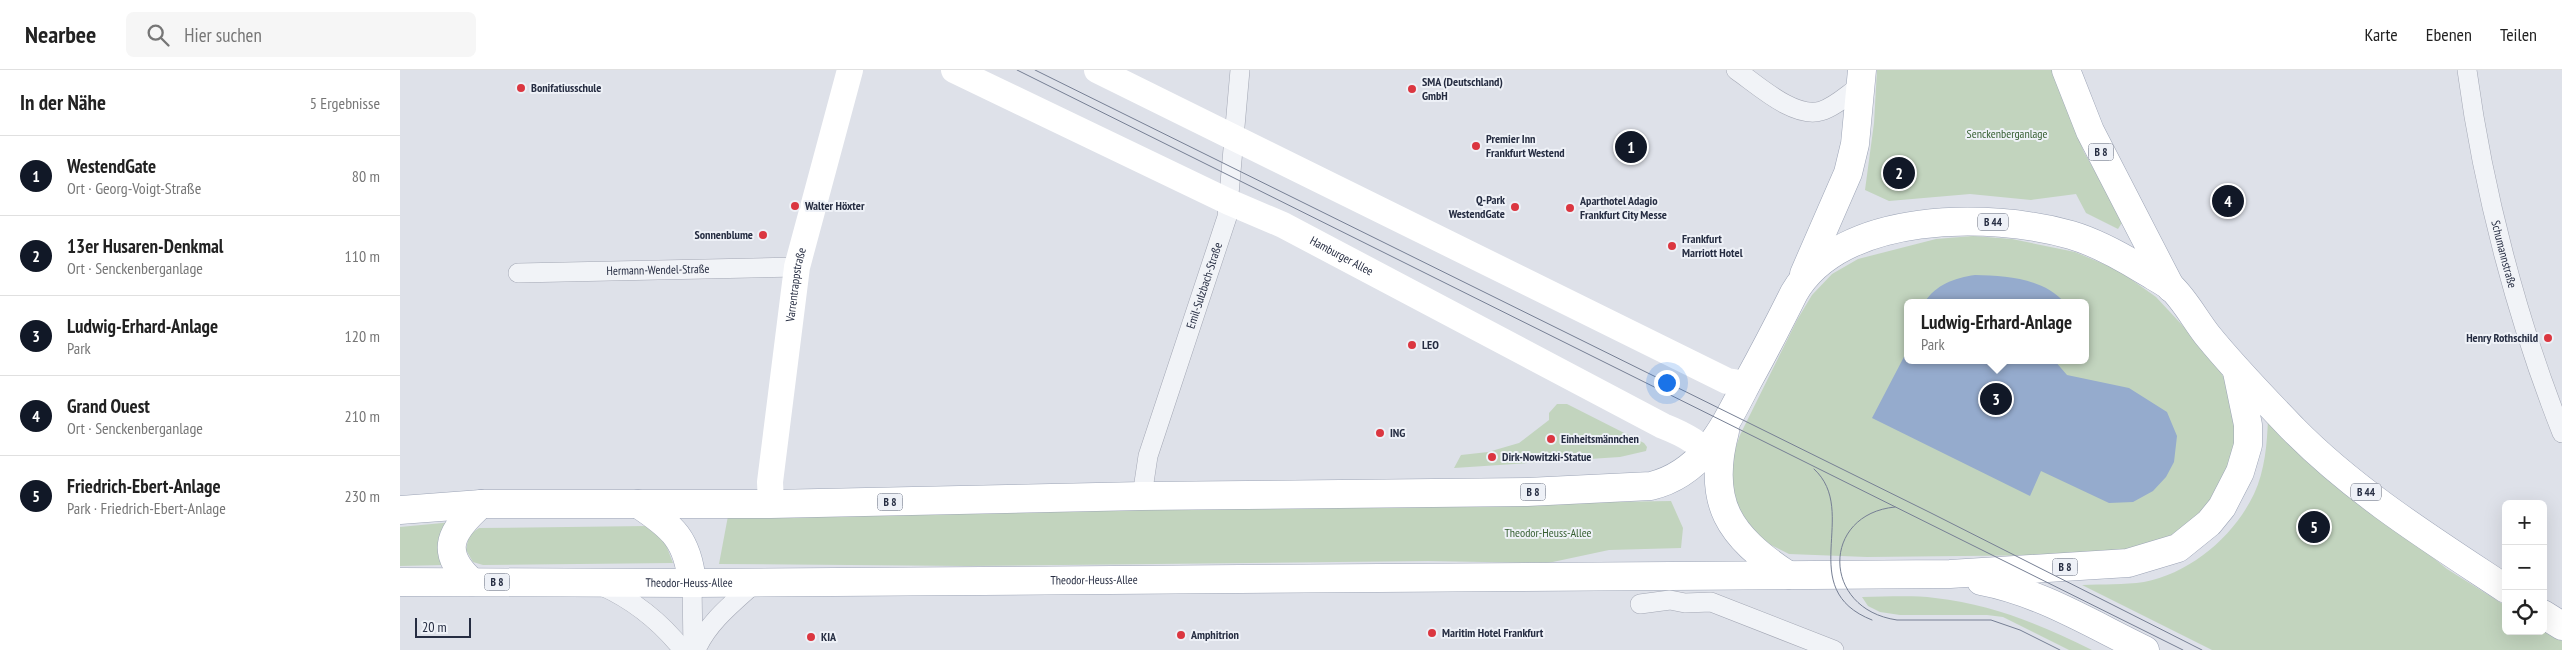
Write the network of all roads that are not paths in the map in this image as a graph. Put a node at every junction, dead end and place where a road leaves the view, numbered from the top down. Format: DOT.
graph roads {
  1 [pos="850,70"];
  2 [pos="954,70"];
  3 [pos="1096,70"];
  4 [pos="1240,70"];
  5 [pos="1736,70"];
  6 [pos="2066,70"];
  7 [pos="2467,70"];
  8 [pos="1861,78"];
  9 [pos="1235,138"];
  10 [pos="1229,202"];
  11 [pos="797,267"];
  12 [pos="518,273"];
  13 [pos="1802,278"];
  14 [pos="2172,288"];
  15 [pos="2235,368"];
  16 [pos="1747,384"];
  17 [pos="2562,433"];
  18 [pos="1705,460"];
  19 [pos="1142,496"];
  20 [pos="481,504"];
  21 [pos="638,504"];
  22 [pos="771,504"];
  23 [pos="400,510"];
  24 [pos="1788,574"];
  25 [pos="1950,574"];
  26 [pos="400,582"];
  27 [pos="472,582"];
  28 [pos="594,582"];
  29 [pos="756,582"];
  30 [pos="692,583"];
  31 [pos="2502,586"];
  32 [pos="1640,604"];
  33 [pos="2547,617"];
  34 [pos="2562,626"];
  35 [pos="683,650"];
  36 [pos="694,650"];
  37 [pos="1834,650"];
  38 [pos="2145,650"];
  1 -- 11 [label="street, Varrentrappstraße"];
  2 -- 10 [label="street, Hamburger Allee"];
  3 -- 9 [label="street"];
  4 -- 9 [label="street, Emil-Sulzbach-Straße"];
  5 -- 8 [label="street"];
  6 -- 14 [label="main road, B 8"];
  7 -- 17 [label="street, Schumannstraße"];
  8 -- 13 [label="main road"];
  9 -- 10 [label="street, Emil-Sulzbach-Straße"];
  9 -- 16 [label="street"];
  10 -- 18 [label="street, Hamburger Allee"];
  10 -- 19 [label="street, Emil-Sulzbach-Straße"];
  11 -- 12 [label="street, Hermann-Wendel-Straße"];
  11 -- 22 [label="street, Varrentrappstraße"];
  13 -- 14 [label="main road, B 44"];
  13 -- 16 [label="main road"];
  14 -- 15 [label="main road, B 8"];
  15 -- 25 [label="main road, B 8"];
  15 -- 31 [label="main road, B 44"];
  16 -- 18 [label="main road"];
  18 -- 19 [label="main road, B 8"];
  18 -- 24 [label="main road"];
  19 -- 22 [label="main road, B 8"];
  20 -- 21 [label="main road, B 8"];
  20 -- 23 [label="main road, B 8"];
  20 -- 27 [label="main road"];
  21 -- 22 [label="main road, B 8"];
  21 -- 30 [label="main road"];
  24 -- 25 [label="main road, B 8"];
  24 -- 29 [label="main road, Theodor-Heuss-Allee / B 8"];
  25 -- 38 [label="main road"];
  26 -- 27 [label="main road, Theodor-Heuss-Allee / B 8"];
  27 -- 28 [label="main road, Theodor-Heuss-Allee / B 8"];
  28 -- 30 [label="main road, Theodor-Heuss-Allee / B 8"];
  28 -- 35 [label="street"];
  29 -- 30 [label="main road, Theodor-Heuss-Allee / B 8"];
  29 -- 36 [label="street"];
  30 -- 36 [label="street"];
  32 -- 37 [label="street"];
  33 -- 34 [label="main road"];
}
